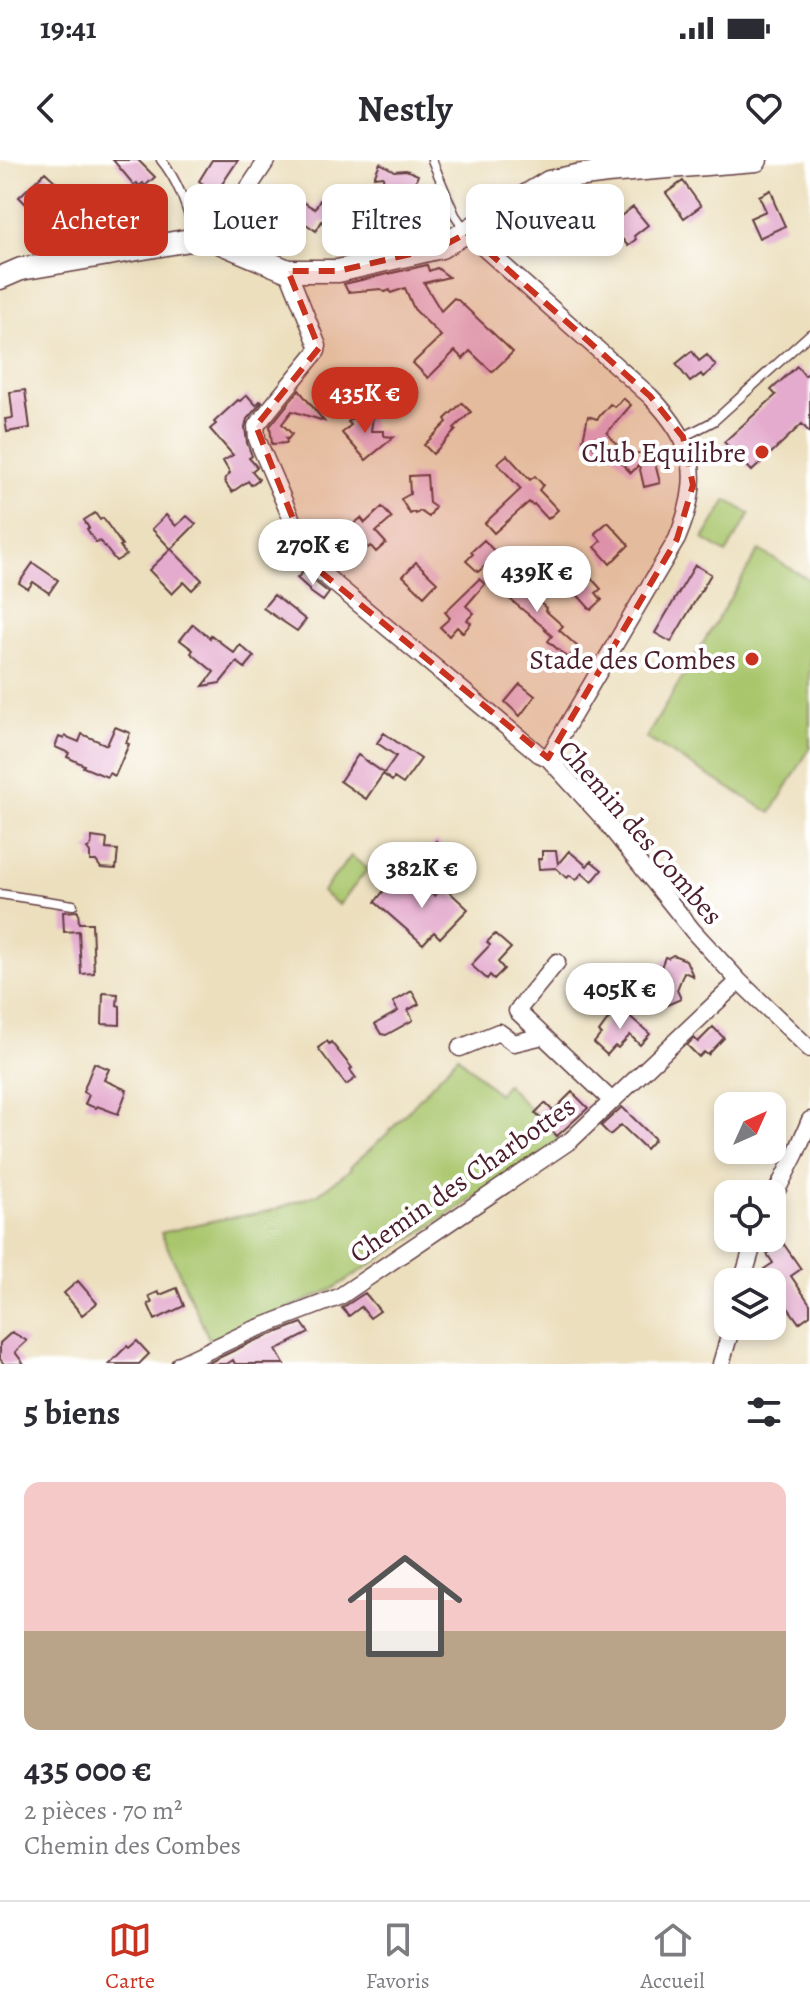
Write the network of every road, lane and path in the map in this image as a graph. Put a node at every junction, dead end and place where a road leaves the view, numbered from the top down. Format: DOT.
graph roads {
  1 [pos="161,160"];
  2 [pos="267,160"];
  3 [pos="432,160"];
  4 [pos="756,160"];
  5 [pos="248,184"];
  6 [pos="546,184"];
  7 [pos="184,198"];
  8 [pos="466,232"];
  9 [pos="466,234"];
  10 [pos="184,242"];
  11 [pos="249,256"];
  12 [pos="493,256"];
  13 [pos="288,271"];
  14 [pos="0,278"];
  15 [pos="810,334"];
  16 [pos="683,437"];
  17 [pos="548,758"];
  18 [pos="0,894"];
  19 [pos="73,905"];
  20 [pos="557,962"];
  21 [pos="739,981"];
  22 [pos="517,1011"];
  23 [pos="499,1032"];
  24 [pos="543,1036"];
  25 [pos="460,1048"];
  26 [pos="810,1049"];
  27 [pos="612,1101"];
  28 [pos="810,1120"];
  29 [pos="782,1180"];
  30 [pos="728,1340"];
  31 [pos="180,1364"];
  32 [pos="721,1364"];
  1 -- 7 [label="lane"];
  2 -- 5 [label="street"];
  3 -- 8 [label="lane"];
  4 -- 6 [label="main road"];
  9 -- 13 [label="main road"];
  10 -- 14 [label="main road"];
  11 -- 13 [label="main road"];
  12 -- 16 [label="street"];
  13 -- 17 [label="street, Chemin des Combes"];
  15 -- 16 [label="lane"];
  16 -- 17 [label="street"];
  17 -- 21 [label="street, Chemin des Combes"];
  18 -- 19 [label="lane"];
  20 -- 22 [label="street"];
  21 -- 26 [label="street, Chemin des Combes"];
  21 -- 27 [label="street, Chemin des Charbottes"];
  22 -- 23 [label="street"];
  22 -- 24 [label="street"];
  23 -- 24 [label="street"];
  23 -- 25 [label="street"];
  24 -- 27 [label="street"];
  27 -- 31 [label="street, Chemin des Charbottes"];
  28 -- 29 [label="street"];
  30 -- 32 [label="street"];
}
